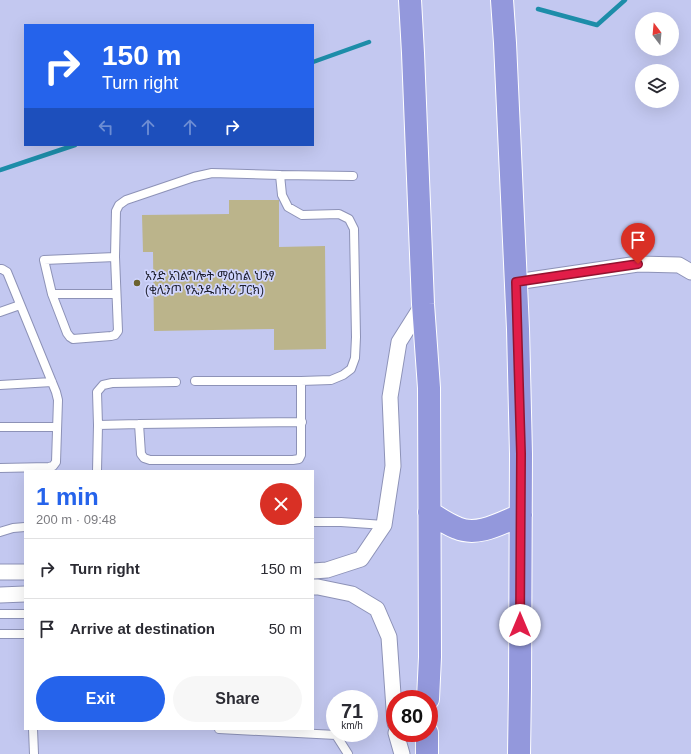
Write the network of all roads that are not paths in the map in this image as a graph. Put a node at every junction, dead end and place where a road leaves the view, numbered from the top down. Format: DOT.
graph roads {
  1 [pos="502,0"];
  2 [pos="410,5"];
  3 [pos="280,175"];
  4 [pos="353,176"];
  5 [pos="115,257"];
  6 [pos="0,269"];
  7 [pos="691,272"];
  8 [pos="516,282"];
  9 [pos="52,294"];
  10 [pos="116,294"];
  11 [pos="422,304"];
  12 [pos="20,305"];
  13 [pos="0,312"];
  14 [pos="195,381"];
  15 [pos="302,381"];
  16 [pos="52,382"];
  17 [pos="176,382"];
  18 [pos="0,386"];
  19 [pos="302,422"];
  20 [pos="140,424"];
  21 [pos="98,425"];
  22 [pos="0,427"];
  23 [pos="57,427"];
  24 [pos="0,468"];
  25 [pos="97,470"];
  26 [pos="429,512"];
  27 [pos="521,516"];
  28 [pos="314,522"];
  29 [pos="384,525"];
  30 [pos="24,527"];
  31 [pos="0,532"];
  32 [pos="314,571"];
  33 [pos="0,572"];
  34 [pos="24,572"];
  35 [pos="314,587"];
  36 [pos="24,594"];
  37 [pos="0,595"];
  38 [pos="0,614"];
  39 [pos="24,614"];
  40 [pos="0,634"];
  41 [pos="24,634"];
  42 [pos="393,690"];
  43 [pos="428,690"];
  44 [pos="33,730"];
  45 [pos="238,730"];
  46 [pos="399,742"];
  47 [pos="427,742"];
  48 [pos="34,754"];
  49 [pos="348,754"];
  50 [pos="402,754"];
  51 [pos="426,754"];
  52 [pos="519,754"];
  1 -- 8 [label="highway"];
  2 -- 11 [label="highway"];
  3 -- 4 [label="lane"];
  3 -- 5 [label="lane"];
  3 -- 15 [label="lane"];
  5 -- 9 [label="lane"];
  5 -- 10 [label="lane"];
  6 -- 12 [label="lane"];
  7 -- 8 [label="street"];
  8 -- 27 [label="highway"];
  9 -- 10 [label="lane"];
  9 -- 10 [label="lane"];
  11 -- 26 [label="highway"];
  11 -- 29 [label="street"];
  12 -- 13 [label="lane"];
  12 -- 16 [label="lane"];
  14 -- 15 [label="lane"];
  15 -- 19 [label="lane"];
  16 -- 18 [label="lane"];
  16 -- 23 [label="lane"];
  17 -- 21 [label="lane"];
  19 -- 20 [label="lane"];
  19 -- 20 [label="lane"];
  20 -- 21 [label="lane"];
  21 -- 25 [label="lane"];
  22 -- 23 [label="lane"];
  23 -- 24 [label="lane"];
  26 -- 27 [label="highway"];
  26 -- 43 [label="highway"];
  27 -- 52 [label="highway"];
  28 -- 29 [label="lane"];
  29 -- 32 [label="street"];
  30 -- 31 [label="lane"];
  33 -- 34 [label="street"];
  35 -- 42 [label="street"];
  36 -- 37 [label="street"];
  38 -- 39 [label="lane"];
  40 -- 41 [label="lane"];
  44 -- 48 [label="lane"];
  45 -- 49 [label="lane"];
  46 -- 50 [label="street"];
  47 -- 51 [label="highway"];
}
